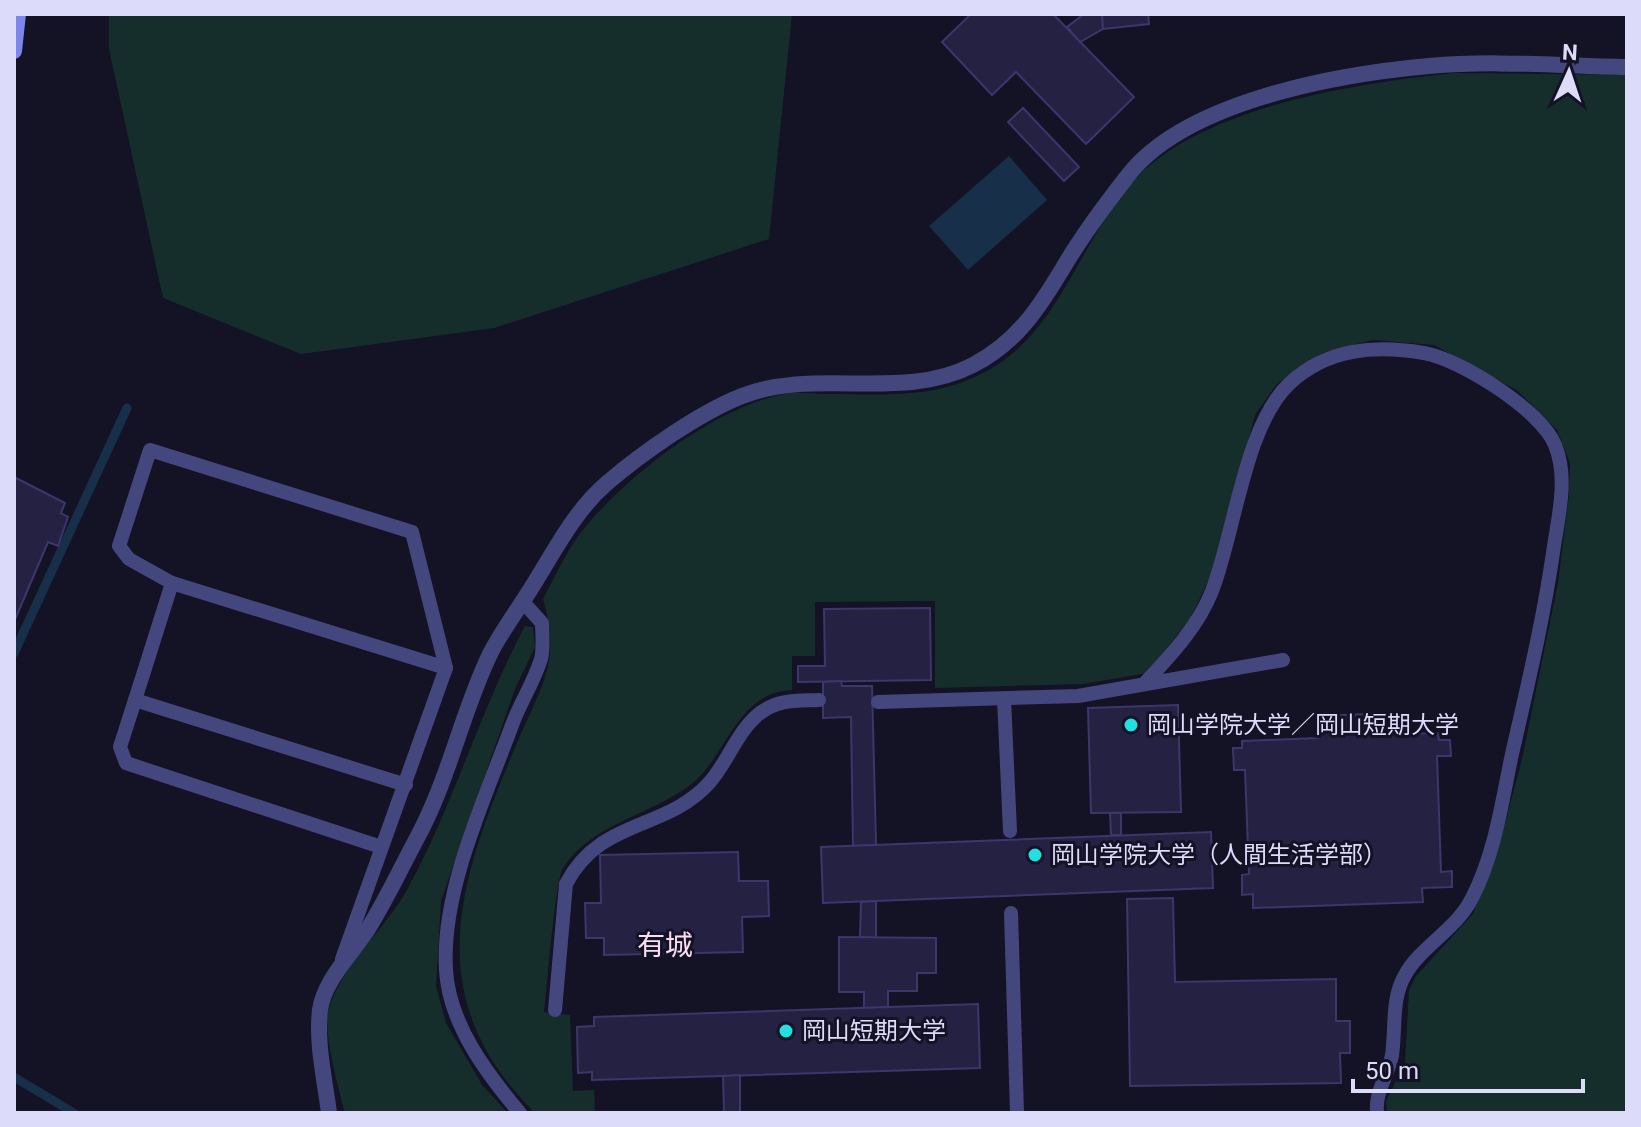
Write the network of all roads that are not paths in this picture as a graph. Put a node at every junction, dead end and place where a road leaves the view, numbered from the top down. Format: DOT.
graph roads {
  1 [pos="18,14"];
  2 [pos="14,51"];
  3 [pos="1627,67"];
  4 [pos="172,583"];
  5 [pos="523,602"];
  6 [pos="1283,660"];
  7 [pos="446,668"];
  8 [pos="1144,684"];
  9 [pos="1004,699"];
  10 [pos="135,700"];
  11 [pos="819,700"];
  12 [pos="878,702"];
  13 [pos="406,785"];
  14 [pos="1010,831"];
  15 [pos="375,845"];
  16 [pos="1011,913"];
  17 [pos="339,968"];
  18 [pos="555,1010"];
  19 [pos="329,1113"];
  20 [pos="520,1113"];
  21 [pos="1017,1113"];
  22 [pos="1377,1113"];
  1 -- 2 [label="street"];
  3 -- 5 [label="street"];
  4 -- 7 [label="lane"];
  4 -- 7 [label="lane"];
  4 -- 10 [label="lane"];
  5 -- 17 [label="street"];
  5 -- 20 [label="lane"];
  6 -- 8 [label="lane"];
  7 -- 13 [label="lane"];
  8 -- 9 [label="lane"];
  8 -- 22 [label="lane"];
  9 -- 12 [label="lane"];
  9 -- 14 [label="lane"];
  10 -- 13 [label="lane"];
  10 -- 15 [label="lane"];
  11 -- 18 [label="lane"];
  13 -- 17 [label="lane"];
  16 -- 21 [label="lane"];
  17 -- 19 [label="street"];
}
